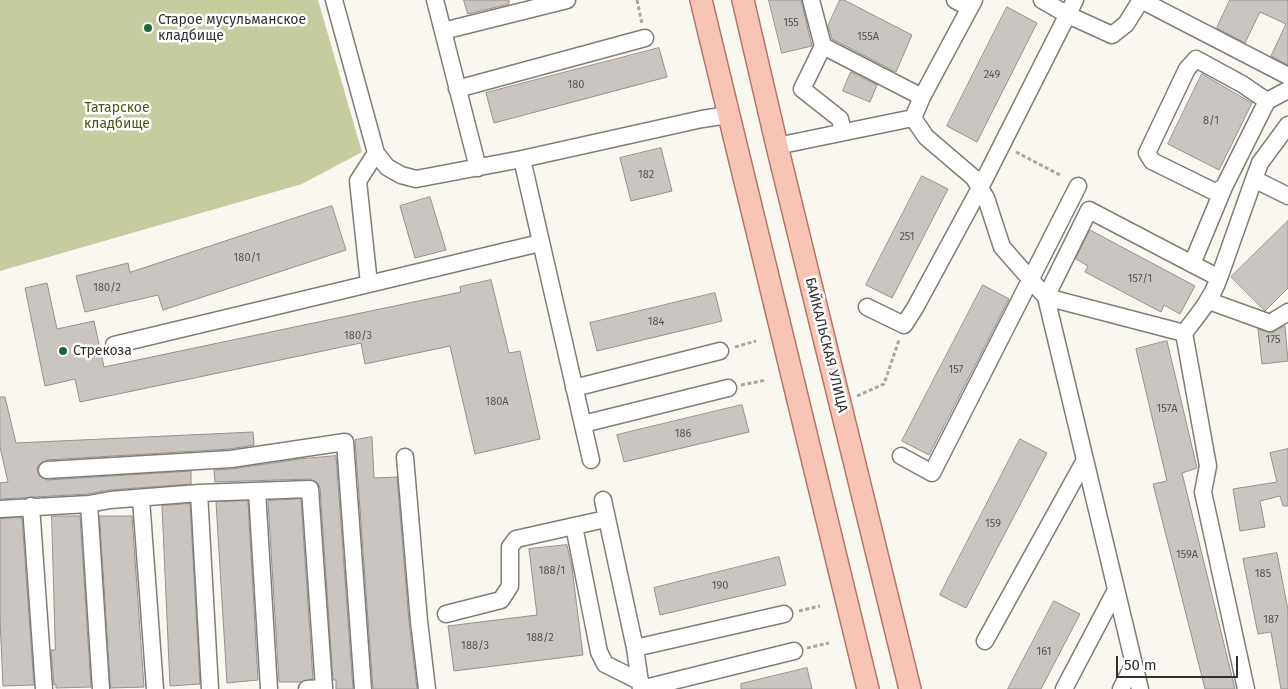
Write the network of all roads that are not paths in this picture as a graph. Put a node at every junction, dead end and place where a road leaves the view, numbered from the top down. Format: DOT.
graph roads {
  1 [pos="334,0"];
  2 [pos="434,0"];
  3 [pos="567,0"];
  4 [pos="700,0"];
  5 [pos="743,0"];
  6 [pos="811,0"];
  7 [pos="955,0"];
  8 [pos="1042,0"];
  9 [pos="1076,0"];
  10 [pos="1141,0"];
  11 [pos="972,4"];
  12 [pos="1068,15"];
  13 [pos="443,31"];
  14 [pos="645,38"];
  15 [pos="823,46"];
  16 [pos="1288,76"];
  17 [pos="457,89"];
  18 [pos="1288,90"];
  19 [pos="922,98"];
  20 [pos="1267,101"];
  21 [pos="728,115"];
  22 [pos="913,118"];
  23 [pos="1288,125"];
  24 [pos="843,132"];
  25 [pos="777,146"];
  26 [pos="376,153"];
  27 [pos="522,159"];
  28 [pos="478,168"];
  29 [pos="1254,179"];
  30 [pos="1078,186"];
  31 [pos="1224,187"];
  32 [pos="980,188"];
  33 [pos="1288,196"];
  34 [pos="540,243"];
  35 [pos="1192,264"];
  36 [pos="1219,278"];
  37 [pos="1031,279"];
  38 [pos="369,284"];
  39 [pos="1046,297"];
  40 [pos="1209,301"];
  41 [pos="866,307"];
  42 [pos="1288,312"];
  43 [pos="1184,333"];
  44 [pos="114,345"];
  45 [pos="720,351"];
  46 [pos="574,388"];
  47 [pos="728,388"];
  48 [pos="583,424"];
  49 [pos="901,456"];
  50 [pos="405,457"];
  51 [pos="591,460"];
  52 [pos="1085,460"];
  53 [pos="47,470"];
  54 [pos="257,491"];
  55 [pos="199,493"];
  56 [pos="141,499"];
  57 [pos="602,500"];
  58 [pos="89,504"];
  59 [pos="31,506"];
  60 [pos="0,509"];
  61 [pos="606,519"];
  62 [pos="574,526"];
  63 [pos="1116,590"];
  64 [pos="446,614"];
  65 [pos="784,614"];
  66 [pos="985,641"];
  67 [pos="635,648"];
  68 [pos="794,651"];
  69 [pos="1134,664"];
  70 [pos="641,687"];
  71 [pos="44,689"];
  72 [pos="101,689"];
  73 [pos="155,689"];
  74 [pos="210,689"];
  75 [pos="269,689"];
  76 [pos="306,689"];
  77 [pos="363,689"];
  78 [pos="427,689"];
  79 [pos="868,689"];
  80 [pos="910,689"];
  81 [pos="1064,689"];
  82 [pos="1121,689"];
  83 [pos="1140,689"];
  84 [pos="1246,689"];
  1 -- 26 [label="street"];
  2 -- 13 [label="street"];
  3 -- 13 [label="street"];
  4 -- 21 [label="main road"];
  5 -- 25 [label="main road, БАЙКАЛЬСКАЯ УЛИЦА"];
  6 -- 15 [label="street"];
  7 -- 11 [label="street"];
  8 -- 12 [label="street"];
  9 -- 12 [label="street"];
  10 -- 12 [label="street"];
  10 -- 16 [label="street"];
  11 -- 19 [label="street"];
  12 -- 32 [label="street"];
  13 -- 17 [label="street"];
  14 -- 17 [label="street"];
  15 -- 19 [label="street"];
  15 -- 24 [label="street"];
  17 -- 28 [label="street"];
  18 -- 20 [label="street"];
  19 -- 22 [label="street"];
  20 -- 31 [label="street"];
  20 -- 31 [label="street"];
  21 -- 27 [label="street"];
  21 -- 79 [label="main road"];
  22 -- 24 [label="street"];
  22 -- 32 [label="street"];
  23 -- 29 [label="street"];
  24 -- 25 [label="street"];
  25 -- 80 [label="main road, БАЙКАЛЬСКАЯ УЛИЦА"];
  26 -- 28 [label="street"];
  26 -- 38 [label="street"];
  27 -- 28 [label="street"];
  27 -- 34 [label="street"];
  29 -- 33 [label="street"];
  29 -- 36 [label="street"];
  30 -- 37 [label="street"];
  31 -- 35 [label="street"];
  32 -- 37 [label="street"];
  32 -- 41 [label="street"];
  34 -- 38 [label="street"];
  34 -- 46 [label="street"];
  35 -- 36 [label="street"];
  35 -- 39 [label="street"];
  36 -- 40 [label="street"];
  37 -- 39 [label="street"];
  37 -- 49 [label="street"];
  38 -- 44 [label="street"];
  39 -- 43 [label="street"];
  39 -- 52 [label="street"];
  40 -- 42 [label="street"];
  40 -- 43 [label="street"];
  43 -- 84 [label="street"];
  45 -- 46 [label="street"];
  46 -- 48 [label="street"];
  47 -- 48 [label="street"];
  48 -- 51 [label="street"];
  50 -- 78 [label="street"];
  52 -- 63 [label="street"];
  52 -- 66 [label="street"];
  53 -- 77 [label="street"];
  54 -- 55 [label="street"];
  54 -- 75 [label="street"];
  54 -- 76 [label="street"];
  55 -- 56 [label="street"];
  55 -- 74 [label="street"];
  56 -- 58 [label="street"];
  56 -- 73 [label="street"];
  57 -- 61 [label="street"];
  58 -- 59 [label="street"];
  58 -- 72 [label="street"];
  59 -- 60 [label="street"];
  59 -- 71 [label="street"];
  61 -- 62 [label="street"];
  61 -- 67 [label="street"];
  62 -- 64 [label="street"];
  62 -- 70 [label="street"];
  63 -- 69 [label="street"];
  63 -- 81 [label="street"];
  65 -- 67 [label="street"];
  67 -- 70 [label="street"];
  68 -- 70 [label="street"];
  69 -- 82 [label="street"];
  69 -- 83 [label="street"];
}
